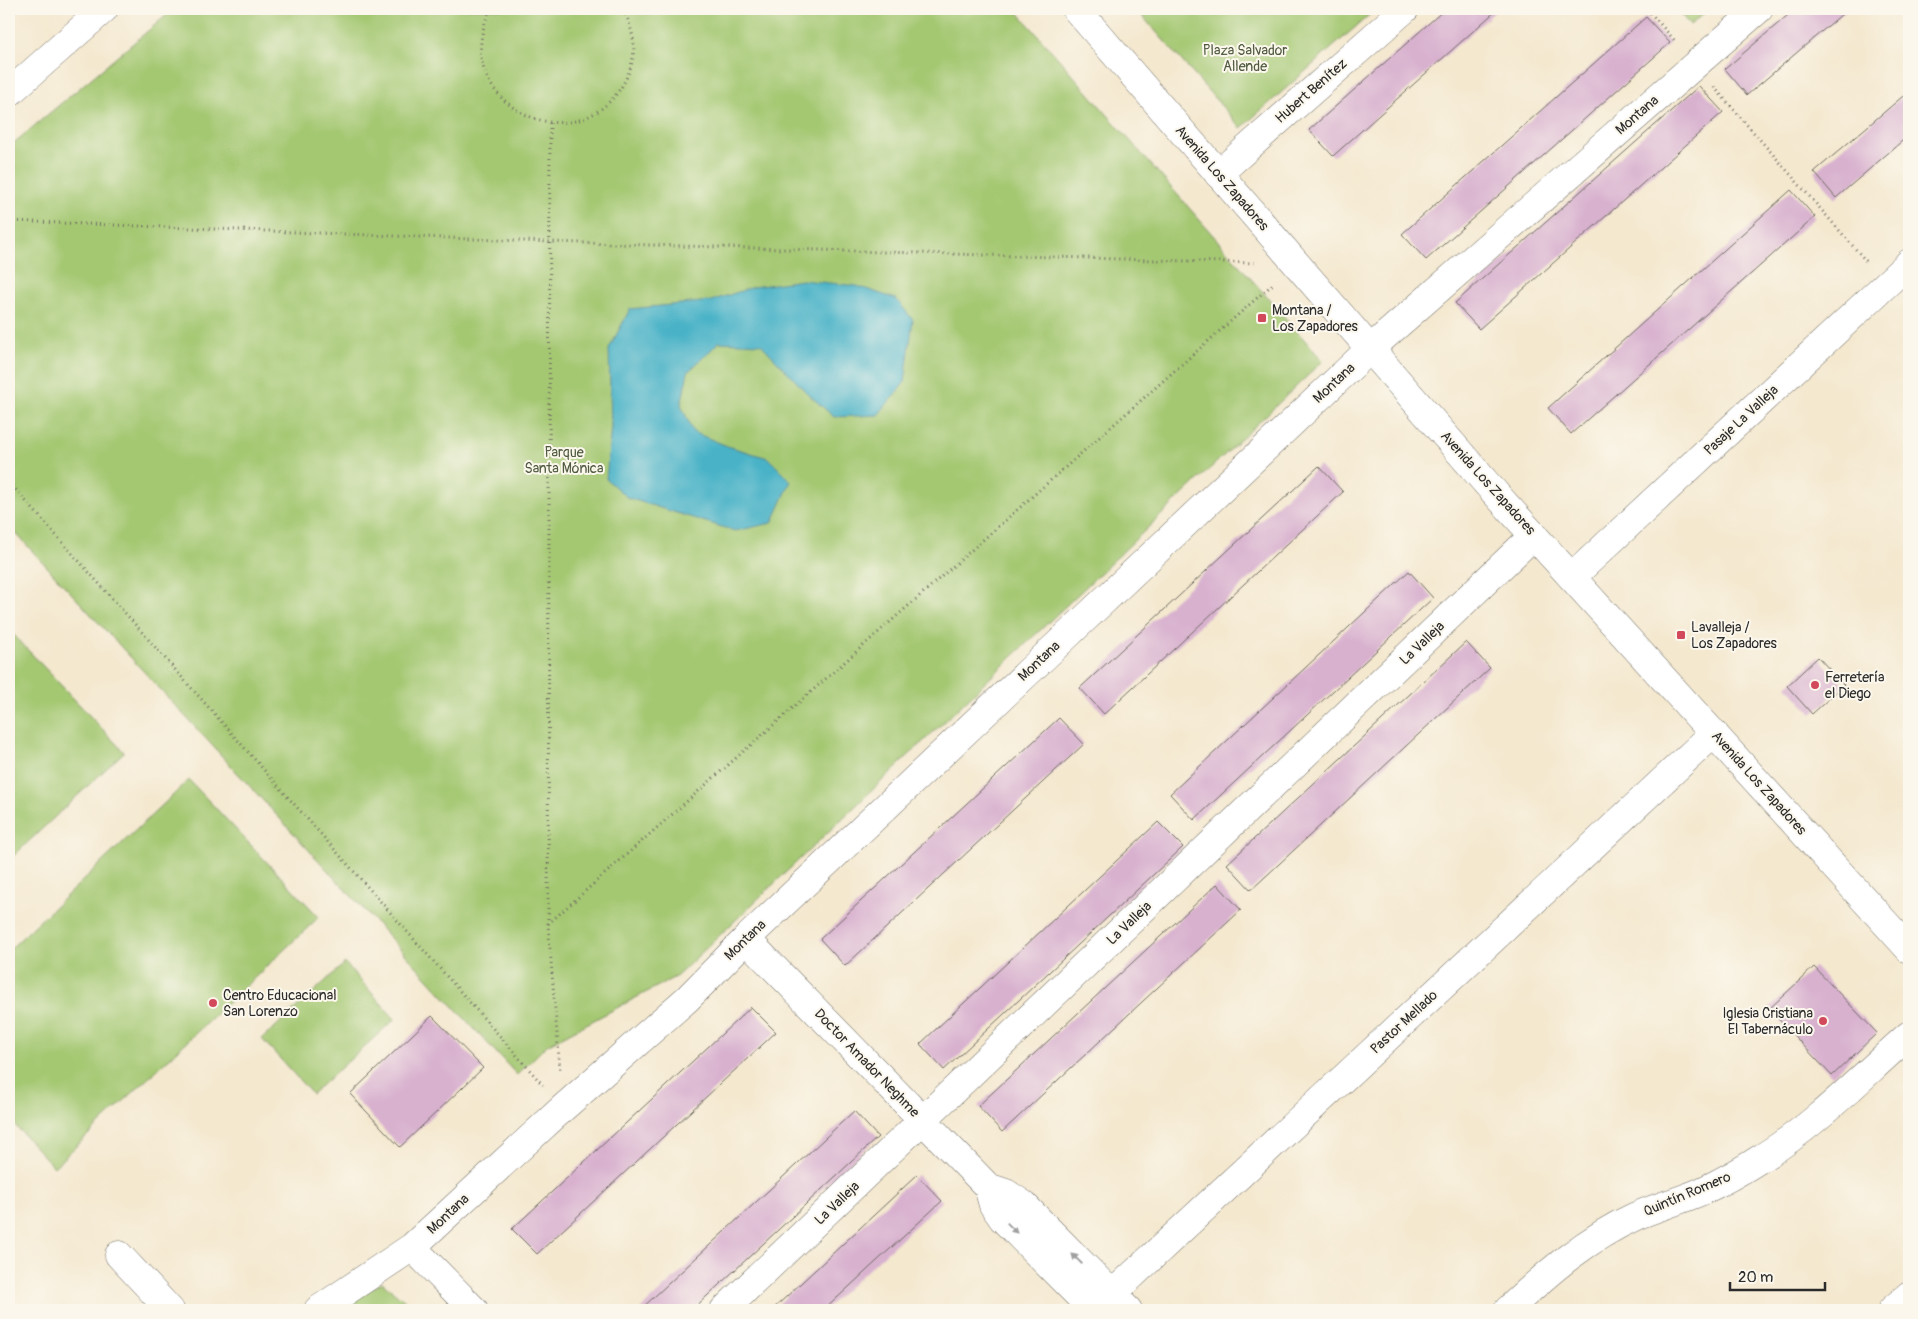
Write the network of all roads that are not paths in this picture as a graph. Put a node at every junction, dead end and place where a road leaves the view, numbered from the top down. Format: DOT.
graph roads {
  1 [pos="104,9"];
  2 [pos="1076,9"];
  3 [pos="1405,9"];
  4 [pos="1759,9"];
  5 [pos="9,93"];
  6 [pos="1218,174"];
  7 [pos="1909,263"];
  8 [pos="1370,349"];
  9 [pos="1534,535"];
  10 [pos="1572,577"];
  11 [pos="1714,734"];
  12 [pos="746,939"];
  13 [pos="1909,949"];
  14 [pos="1909,1035"];
  15 [pos="922,1120"];
  16 [pos="412,1247"];
  17 [pos="119,1255"];
  18 [pos="1909,1294"];
  19 [pos="1107,1306"];
  20 [pos="170,1310"];
  21 [pos="318,1310"];
  22 [pos="474,1310"];
  23 [pos="724,1310"];
  24 [pos="1508,1310"];
  25 [pos="1892,1310"];
  1 -- 5 [label="street"];
  2 -- 6 [label="street, Avenida Los Zapadores"];
  3 -- 6 [label="street, Hubert Benítez"];
  4 -- 8 [label="street, Montana"];
  6 -- 8 [label="street, Avenida Los Zapadores"];
  7 -- 10 [label="street, Pasaje La Valleja"];
  8 -- 9 [label="street, Avenida Los Zapadores"];
  8 -- 12 [label="street, Montana"];
  9 -- 10 [label="street, Avenida Los Zapadores"];
  9 -- 15 [label="street, La Valleja"];
  10 -- 11 [label="street, Avenida Los Zapadores"];
  11 -- 13 [label="street, Avenida Los Zapadores"];
  11 -- 19 [label="street, Pastor Mellado"];
  12 -- 15 [label="street, Doctor Amador Neghme"];
  12 -- 16 [label="street, Montana"];
  14 -- 24 [label="street, Quintín Romero"];
  15 -- 19 [label="street, Doctor Amador Neghme"];
  15 -- 23 [label="street, La Valleja"];
  16 -- 21 [label="street, Montana"];
  16 -- 22 [label="street"];
  17 -- 20 [label="street"];
  18 -- 25 [label="street"];
}
